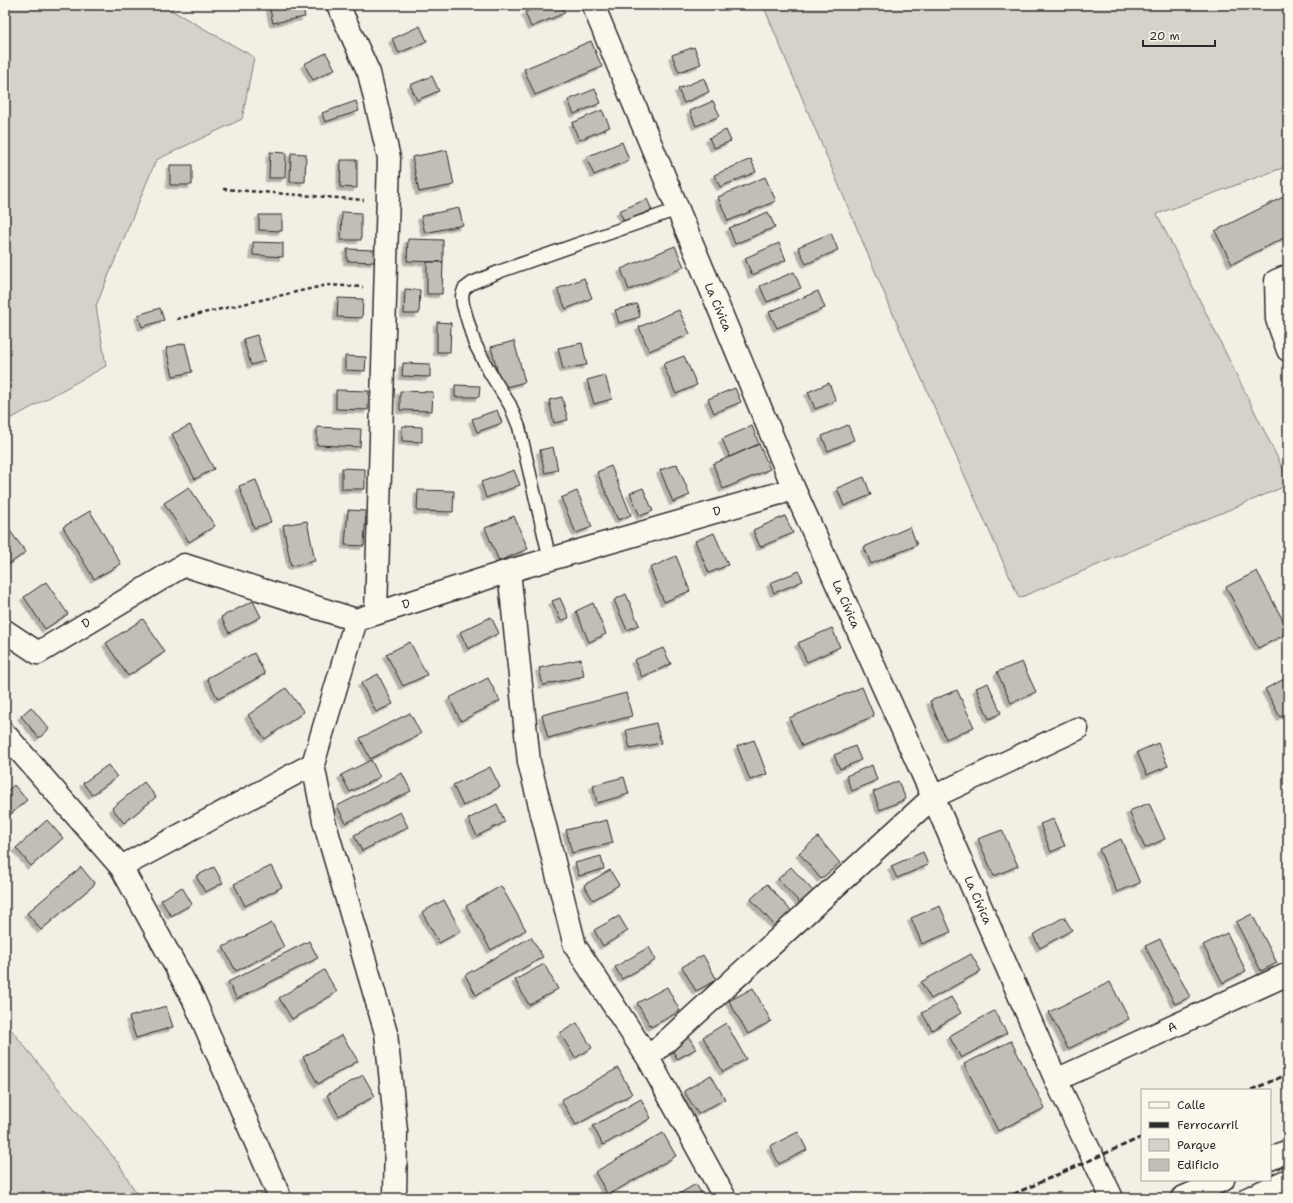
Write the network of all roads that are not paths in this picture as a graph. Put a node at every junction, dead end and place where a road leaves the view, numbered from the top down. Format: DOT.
graph roads {
  1 [pos="338,5"];
  2 [pos="593,5"];
  3 [pos="678,209"];
  4 [pos="1282,278"];
  5 [pos="1288,350"];
  6 [pos="794,489"];
  7 [pos="550,560"];
  8 [pos="509,571"];
  9 [pos="366,617"];
  10 [pos="5,631"];
  11 [pos="1077,729"];
  12 [pos="5,734"];
  13 [pos="313,764"];
  14 [pos="933,796"];
  15 [pos="121,867"];
  16 [pos="1288,974"];
  17 [pos="648,1058"];
  18 [pos="1056,1080"];
  19 [pos="1288,1151"];
  20 [pos="1271,1159"];
  21 [pos="1288,1180"];
  22 [pos="1221,1181"];
  23 [pos="280,1198"];
  24 [pos="395,1198"];
  25 [pos="725,1198"];
  26 [pos="1112,1198"];
  27 [pos="1182,1198"];
  28 [pos="1249,1198"];
  1 -- 9 [label="main road"];
  2 -- 3 [label="main road, La Cívica"];
  3 -- 6 [label="main road, La Cívica"];
  3 -- 7 [label="lane"];
  4 -- 5 [label="main road"];
  6 -- 7 [label="main road, D"];
  6 -- 14 [label="main road, La Cívica"];
  7 -- 8 [label="main road, D"];
  8 -- 9 [label="main road, D"];
  8 -- 17 [label="main road"];
  9 -- 10 [label="main road, D"];
  9 -- 13 [label="main road"];
  11 -- 14 [label="main road"];
  12 -- 15 [label="main road"];
  13 -- 15 [label="main road"];
  13 -- 24 [label="main road"];
  14 -- 17 [label="main road"];
  14 -- 18 [label="main road, La Cívica"];
  15 -- 23 [label="main road"];
  16 -- 18 [label="main road, A"];
  17 -- 25 [label="main road"];
  18 -- 26 [label="main road, La Cívica"];
  19 -- 20 [label="main road"];
  21 -- 28 [label="main road"];
  22 -- 27 [label="main road"];
}
